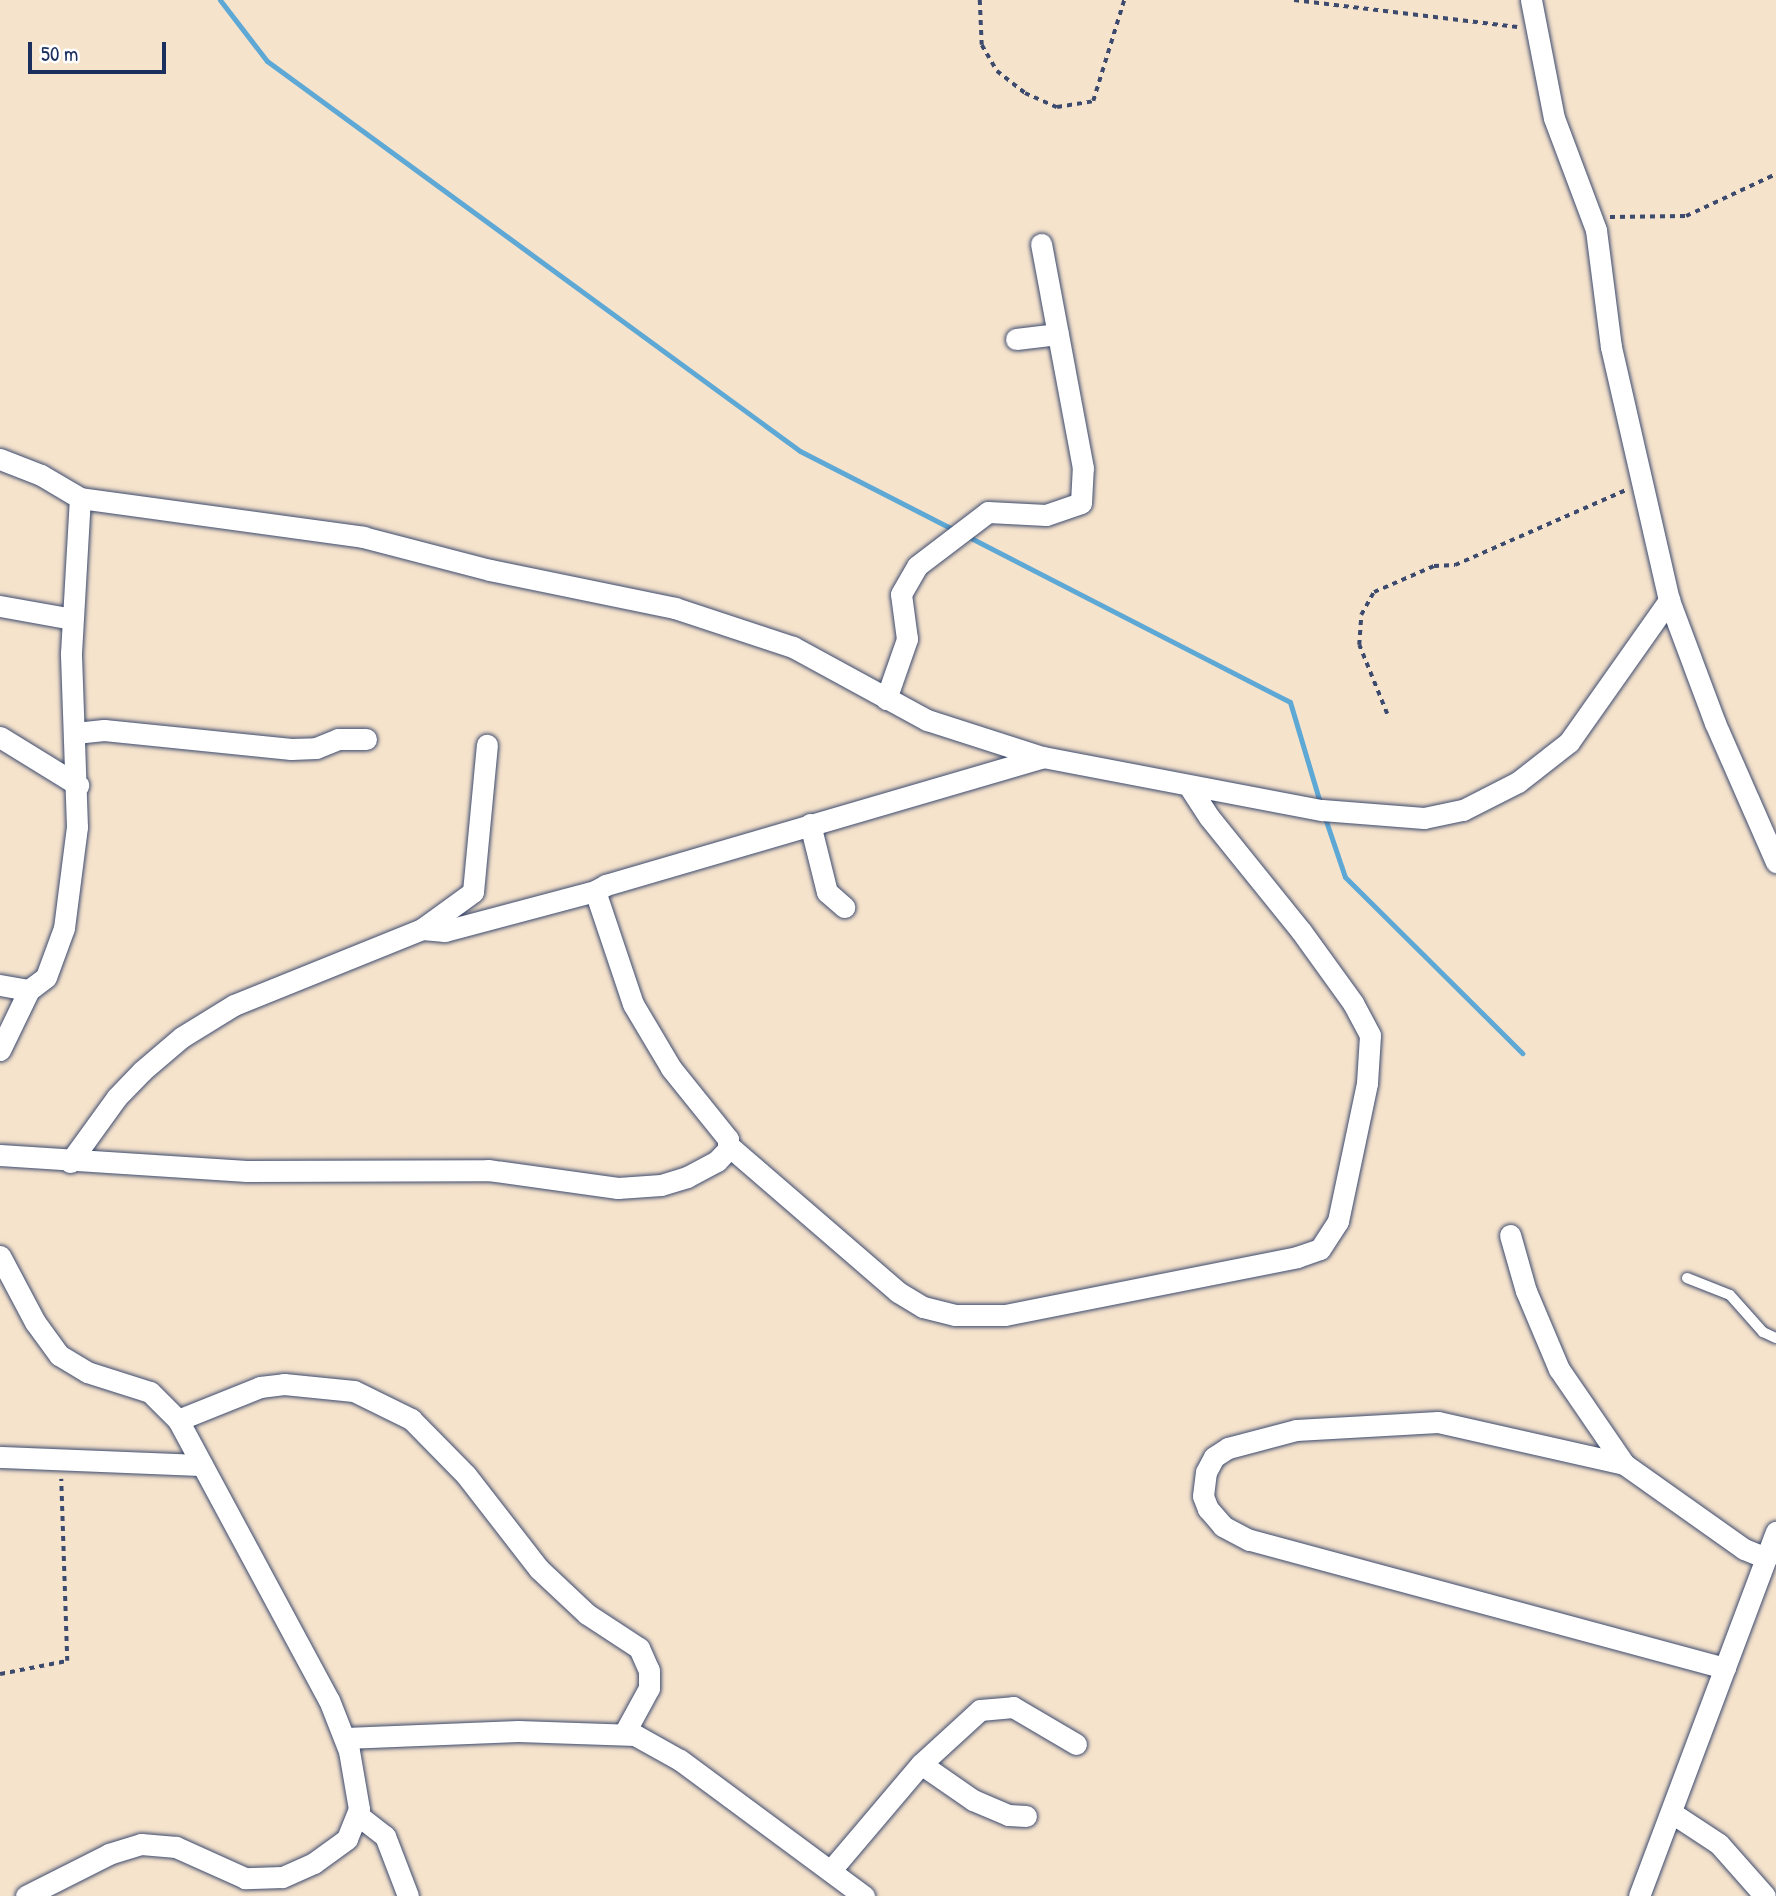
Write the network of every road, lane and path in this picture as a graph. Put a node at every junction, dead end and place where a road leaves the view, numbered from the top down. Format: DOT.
graph roads {
  1 [pos="981,0"];
  2 [pos="1124,0"];
  3 [pos="1294,0"];
  4 [pos="1531,0"];
  5 [pos="1536,30"];
  6 [pos="1776,174"];
  7 [pos="1591,217"];
  8 [pos="1041,244"];
  9 [pos="1058,334"];
  10 [pos="1016,339"];
  11 [pos="0,459"];
  12 [pos="1638,480"];
  13 [pos="80,498"];
  14 [pos="1669,600"];
  15 [pos="0,606"];
  16 [pos="72,620"];
  17 [pos="886,699"];
  18 [pos="1387,714"];
  19 [pos="75,733"];
  20 [pos="0,737"];
  21 [pos="366,739"];
  22 [pos="487,745"];
  23 [pos="1043,757"];
  24 [pos="78,785"];
  25 [pos="1189,786"];
  26 [pos="810,824"];
  27 [pos="1776,862"];
  28 [pos="595,891"];
  29 [pos="844,907"];
  30 [pos="422,929"];
  31 [pos="0,985"];
  32 [pos="29,989"];
  33 [pos="0,1050"];
  34 [pos="729,1146"];
  35 [pos="0,1155"];
  36 [pos="69,1161"];
  37 [pos="1510,1235"];
  38 [pos="0,1256"];
  39 [pos="1687,1278"];
  40 [pos="1776,1338"];
  41 [pos="178,1420"];
  42 [pos="0,1457"];
  43 [pos="60,1459"];
  44 [pos="1624,1464"];
  45 [pos="202,1465"];
  46 [pos="1776,1532"];
  47 [pos="1766,1558"];
  48 [pos="1725,1668"];
  49 [pos="0,1674"];
  50 [pos="625,1732"];
  51 [pos="345,1738"];
  52 [pos="1076,1744"];
  53 [pos="922,1764"];
  54 [pos="1672,1813"];
  55 [pos="359,1816"];
  56 [pos="1026,1816"];
  57 [pos="831,1870"];
  58 [pos="26,1896"];
  59 [pos="408,1896"];
  60 [pos="864,1896"];
  61 [pos="1639,1896"];
  62 [pos="1765,1896"];
  1 -- 2 [label="path"];
  3 -- 5 [label="path"];
  4 -- 5 [label="street"];
  5 -- 7 [label="street"];
  6 -- 7 [label="path"];
  7 -- 12 [label="street"];
  8 -- 9 [label="street"];
  9 -- 10 [label="street"];
  9 -- 17 [label="street"];
  11 -- 13 [label="street"];
  12 -- 14 [label="street"];
  12 -- 18 [label="path"];
  13 -- 16 [label="street"];
  13 -- 17 [label="street"];
  14 -- 25 [label="street"];
  14 -- 27 [label="street"];
  15 -- 16 [label="street"];
  16 -- 19 [label="street"];
  17 -- 23 [label="street"];
  19 -- 21 [label="street"];
  19 -- 24 [label="street"];
  20 -- 24 [label="street"];
  22 -- 30 [label="street"];
  23 -- 25 [label="street"];
  23 -- 26 [label="street"];
  24 -- 32 [label="street"];
  25 -- 34 [label="street"];
  26 -- 28 [label="street"];
  26 -- 29 [label="street"];
  28 -- 30 [label="street"];
  28 -- 34 [label="street"];
  30 -- 36 [label="street"];
  31 -- 32 [label="street"];
  32 -- 33 [label="street"];
  34 -- 36 [label="street"];
  35 -- 36 [label="street"];
  37 -- 44 [label="street"];
  38 -- 41 [label="street"];
  39 -- 40 [label="lane"];
  41 -- 45 [label="street"];
  41 -- 50 [label="street"];
  42 -- 43 [label="street"];
  43 -- 45 [label="street"];
  43 -- 49 [label="path"];
  44 -- 47 [label="street"];
  44 -- 48 [label="street"];
  45 -- 51 [label="street"];
  46 -- 47 [label="street"];
  47 -- 48 [label="street"];
  48 -- 54 [label="street"];
  50 -- 51 [label="street"];
  50 -- 57 [label="street"];
  51 -- 55 [label="street"];
  52 -- 53 [label="street"];
  53 -- 56 [label="street"];
  53 -- 57 [label="street"];
  54 -- 61 [label="street"];
  54 -- 62 [label="street"];
  55 -- 58 [label="street"];
  55 -- 59 [label="street"];
  57 -- 60 [label="street"];
}
